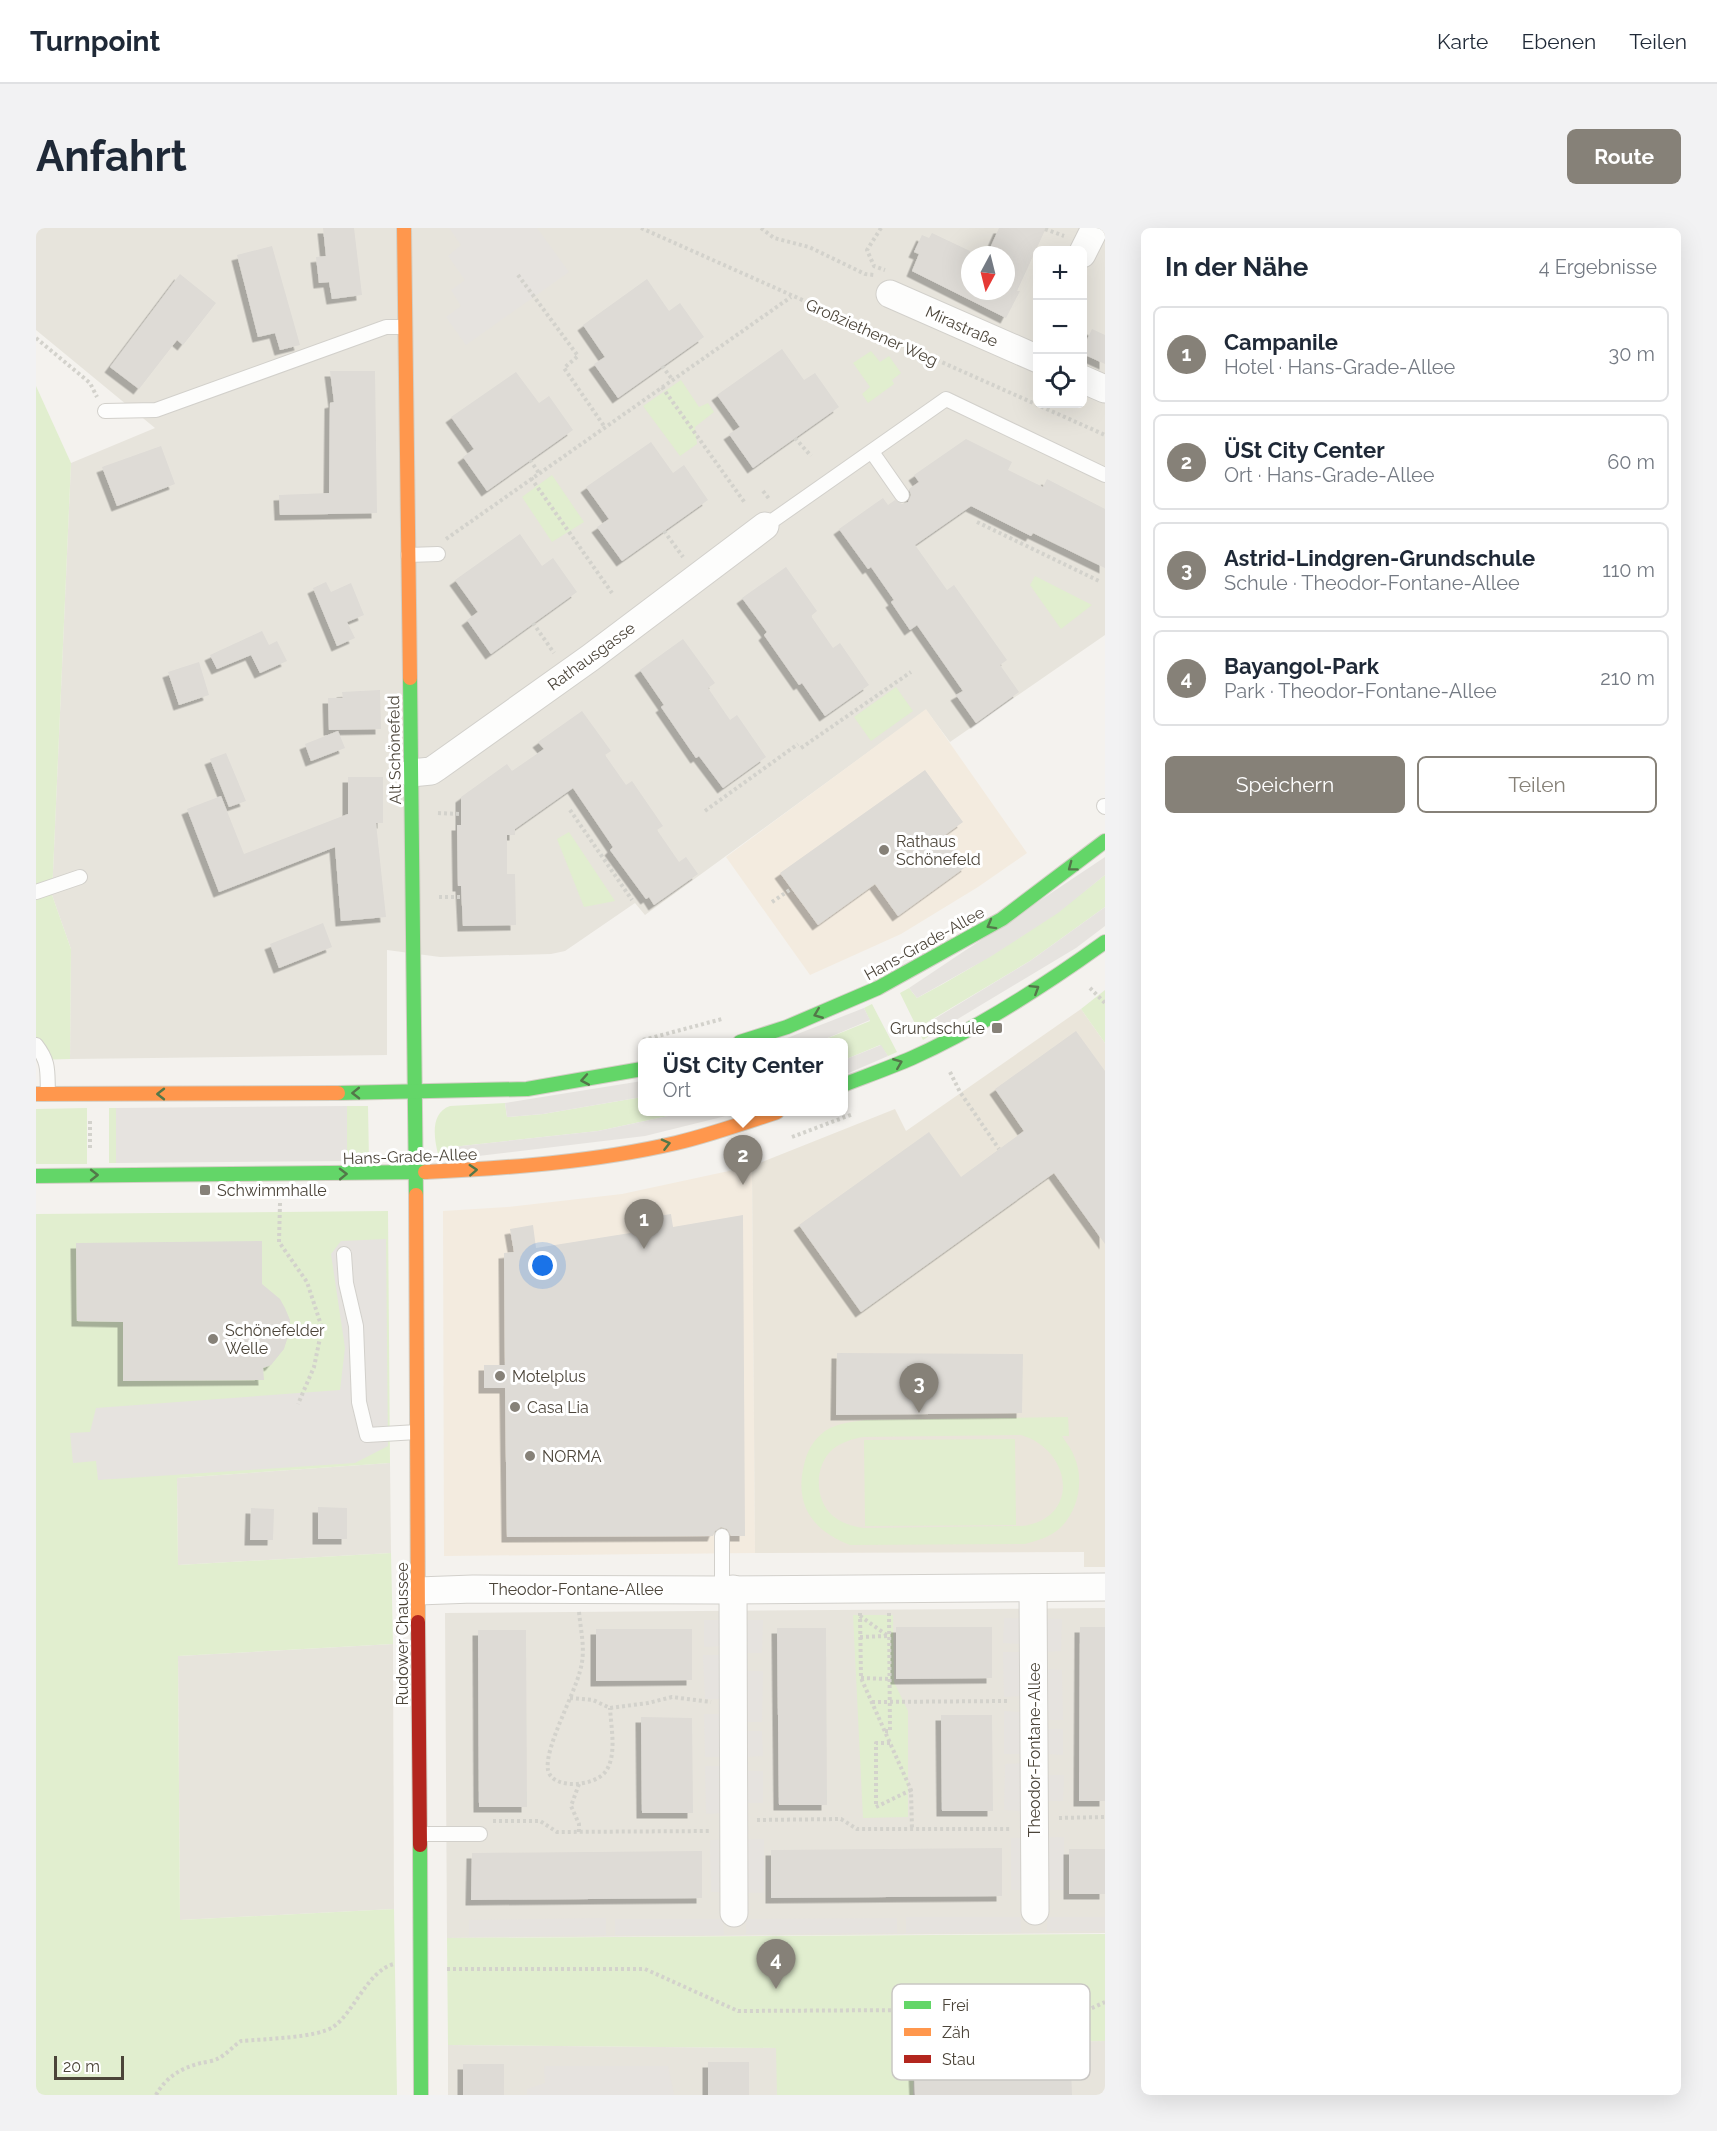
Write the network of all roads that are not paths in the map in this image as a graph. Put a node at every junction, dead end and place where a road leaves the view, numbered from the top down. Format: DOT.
graph roads {
  1 [pos="404,228"];
  2 [pos="1095,228"];
  3 [pos="1087,246"];
  4 [pos="890,294"];
  5 [pos="405,327"];
  6 [pos="1033,354"];
  7 [pos="1087,381"];
  8 [pos="1105,389"];
  9 [pos="105,411"];
  10 [pos="872,452"];
  11 [pos="1105,475"];
  12 [pos="902,495"];
  13 [pos="765,526"];
  14 [pos="440,548"];
  15 [pos="408,555"];
  16 [pos="411,773"];
  17 [pos="1105,841"];
  18 [pos="80,877"];
  19 [pos="36,892"];
  20 [pos="1105,942"];
  21 [pos="753,1038"];
  22 [pos="36,1046"];
  23 [pos="638,1070"];
  24 [pos="848,1083"];
  25 [pos="415,1093"];
  26 [pos="42,1094"];
  27 [pos="765,1116"];
  28 [pos="415,1173"];
  29 [pos="36,1176"];
  30 [pos="344,1254"];
  31 [pos="417,1432"];
  32 [pos="722,1536"];
  33 [pos="1105,1587"];
  34 [pos="1033,1588"];
  35 [pos="728,1590"];
  36 [pos="418,1591"];
  37 [pos="483,1827"];
  38 [pos="420,1834"];
  39 [pos="1035,1911"];
  40 [pos="734,1913"];
  41 [pos="421,2095"];
  1 -- 5 [label="street, Alt Schönefeld"];
  2 -- 3 [label="street"];
  4 -- 6 [label="street, Mirastraße"];
  5 -- 9 [label="lane"];
  5 -- 15 [label="street, Alt Schönefeld"];
  7 -- 8 [label="street"];
  10 -- 11 [label="lane"];
  10 -- 12 [label="lane"];
  10 -- 13 [label="lane"];
  13 -- 16 [label="street, Rathausgasse"];
  14 -- 15 [label="lane"];
  15 -- 16 [label="street, Alt Schönefeld"];
  16 -- 25 [label="street, Alt Schönefeld"];
  17 -- 21 [label="street, Hans-Grade-Allee, one-way"];
  18 -- 19 [label="lane"];
  24 -- 20 [label="street, one-way"];
  22 -- 26 [label="lane"];
  23 -- 25 [label="street, one-way"];
  25 -- 26 [label="street, one-way"];
  25 -- 28 [label="street, Alt Schönefeld"];
  28 -- 27 [label="street, Hans-Grade-Allee, one-way"];
  29 -- 28 [label="street, Hans-Grade-Allee, one-way"];
  28 -- 31 [label="street, Rudower Chaussee"];
  30 -- 31 [label="lane"];
  31 -- 36 [label="street, Rudower Chaussee"];
  32 -- 35 [label="lane"];
  33 -- 34 [label="street, Theodor-Fontane-Allee"];
  34 -- 35 [label="street, Theodor-Fontane-Allee"];
  34 -- 39 [label="street, Theodor-Fontane-Allee"];
  35 -- 36 [label="street, Theodor-Fontane-Allee"];
  35 -- 40 [label="street"];
  36 -- 38 [label="street, Rudower Chaussee"];
  37 -- 38 [label="lane"];
  38 -- 41 [label="street, Rudower Chaussee"];
}
